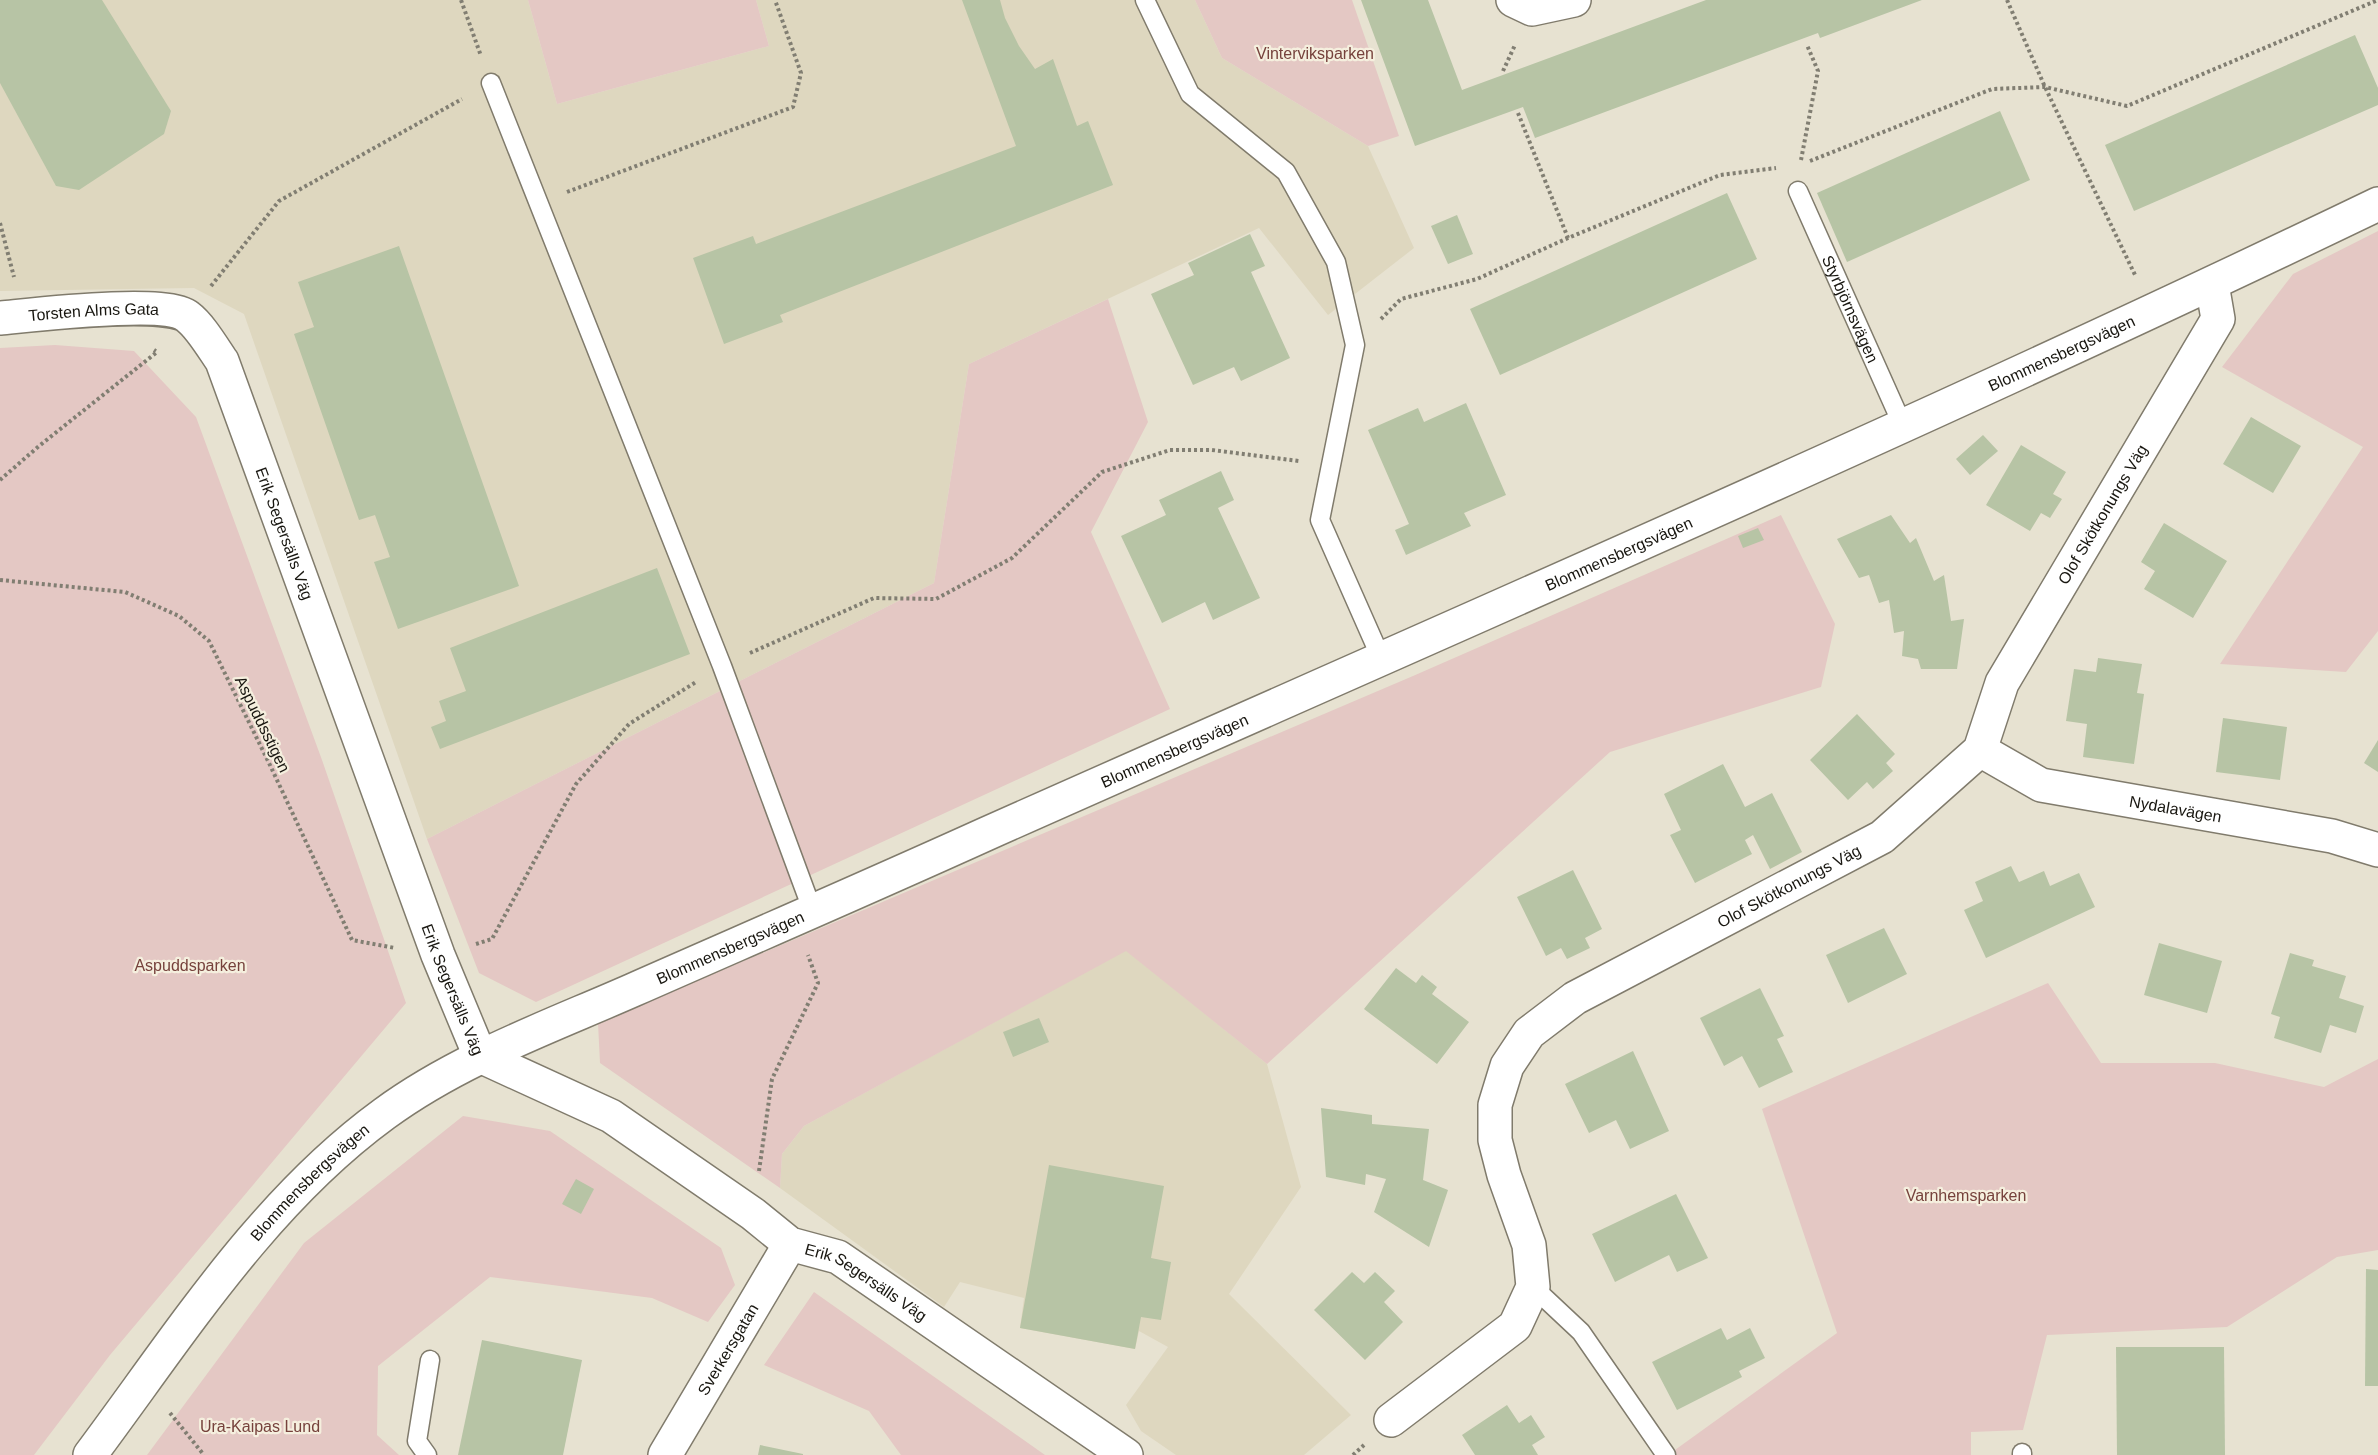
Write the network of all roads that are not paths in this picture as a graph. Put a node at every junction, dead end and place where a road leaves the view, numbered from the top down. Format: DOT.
graph roads {
  1 [pos="1145,0"];
  2 [pos="1512,0"];
  3 [pos="1574,0"];
  4 [pos="491,83"];
  5 [pos="1798,191"];
  6 [pos="2378,204"];
  7 [pos="2212,284"];
  8 [pos="188,316"];
  9 [pos="11,317"];
  10 [pos="1903,426"];
  11 [pos="1381,658"];
  12 [pos="1980,750"];
  13 [pos="2378,850"];
  14 [pos="803,916"];
  15 [pos="480,1056"];
  16 [pos="790,1244"];
  17 [pos="1533,1287"];
  18 [pos="430,1360"];
  19 [pos="1391,1420"];
  20 [pos="90,1455"];
  21 [pos="427,1455"];
  22 [pos="665,1455"];
  23 [pos="1126,1455"];
  24 [pos="1666,1455"];
  1 -- 11 [label="lane"];
  2 -- 3 [label="street"];
  4 -- 14 [label="lane"];
  5 -- 10 [label="lane, Styrbjörnsvägen"];
  6 -- 7 [label="street, Blommensbergsvägen"];
  7 -- 10 [label="street, Blommensbergsvägen"];
  7 -- 12 [label="street, Olof Skötkonungs Väg"];
  8 -- 9 [label="street, Torsten Alms Gata"];
  8 -- 15 [label="street, Erik Segersälls Väg"];
  10 -- 11 [label="street, Blommensbergsvägen"];
  11 -- 14 [label="street, Blommensbergsvägen"];
  12 -- 13 [label="street, Nydalavägen"];
  12 -- 17 [label="street, Olof Skötkonungs Väg"];
  14 -- 15 [label="street, Blommensbergsvägen"];
  15 -- 16 [label="street, Erik Segersälls Väg"];
  15 -- 20 [label="street, Blommensbergsvägen"];
  16 -- 22 [label="street, Sverkersgatan"];
  16 -- 23 [label="street, Erik Segersälls Väg"];
  17 -- 19 [label="street"];
  17 -- 24 [label="lane"];
  18 -- 21 [label="lane"];
}
